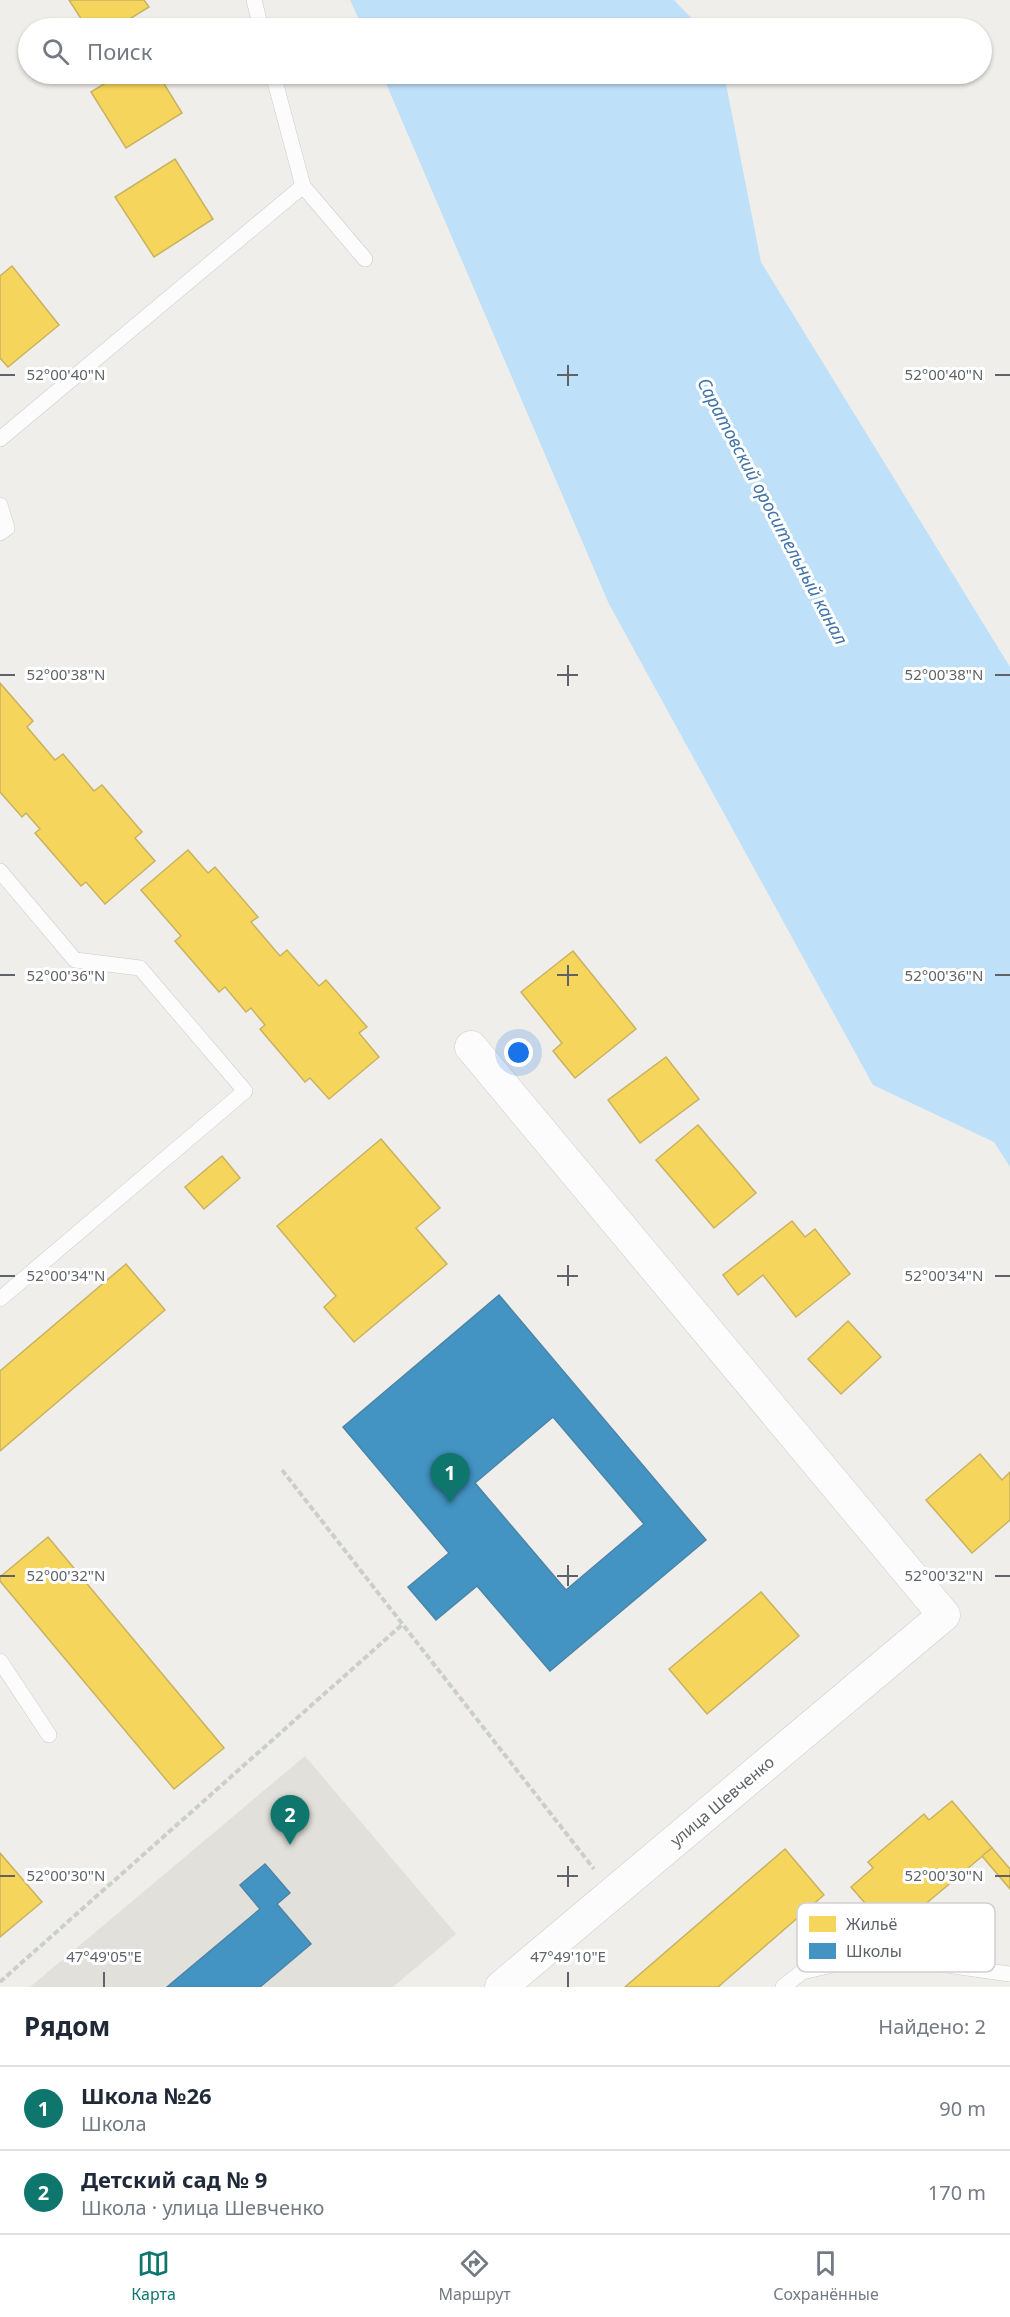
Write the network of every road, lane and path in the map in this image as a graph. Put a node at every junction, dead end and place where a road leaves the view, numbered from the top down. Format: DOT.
graph roads {
  1 [pos="254,0"];
  2 [pos="258,18"];
  3 [pos="276,84"];
  4 [pos="303,186"];
  5 [pos="365,259"];
  6 [pos="0,439"];
  7 [pos="0,505"];
  8 [pos="0,533"];
  9 [pos="0,871"];
  10 [pos="471,1047"];
  11 [pos="0,1299"];
  12 [pos="282,1470"];
  13 [pos="403,1624"];
  14 [pos="0,1660"];
  15 [pos="49,1735"];
  16 [pos="612,1893"];
  17 [pos="801,1972"];
  18 [pos="995,1972"];
  19 [pos="1010,1974"];
  20 [pos="0,1982"];
  21 [pos="501,1987"];
  22 [pos="783,1987"];
  1 -- 2 [label="lane"];
  3 -- 4 [label="lane"];
  4 -- 5 [label="lane"];
  4 -- 6 [label="lane"];
  7 -- 8 [label="lane"];
  9 -- 11 [label="lane"];
  10 -- 16 [label="street, улица Шевченко"];
  12 -- 13 [label="path"];
  13 -- 16 [label="path"];
  13 -- 20 [label="path"];
  14 -- 15 [label="lane"];
  16 -- 21 [label="street, улица Шевченко"];
  17 -- 22 [label="lane"];
  18 -- 19 [label="lane"];
}
